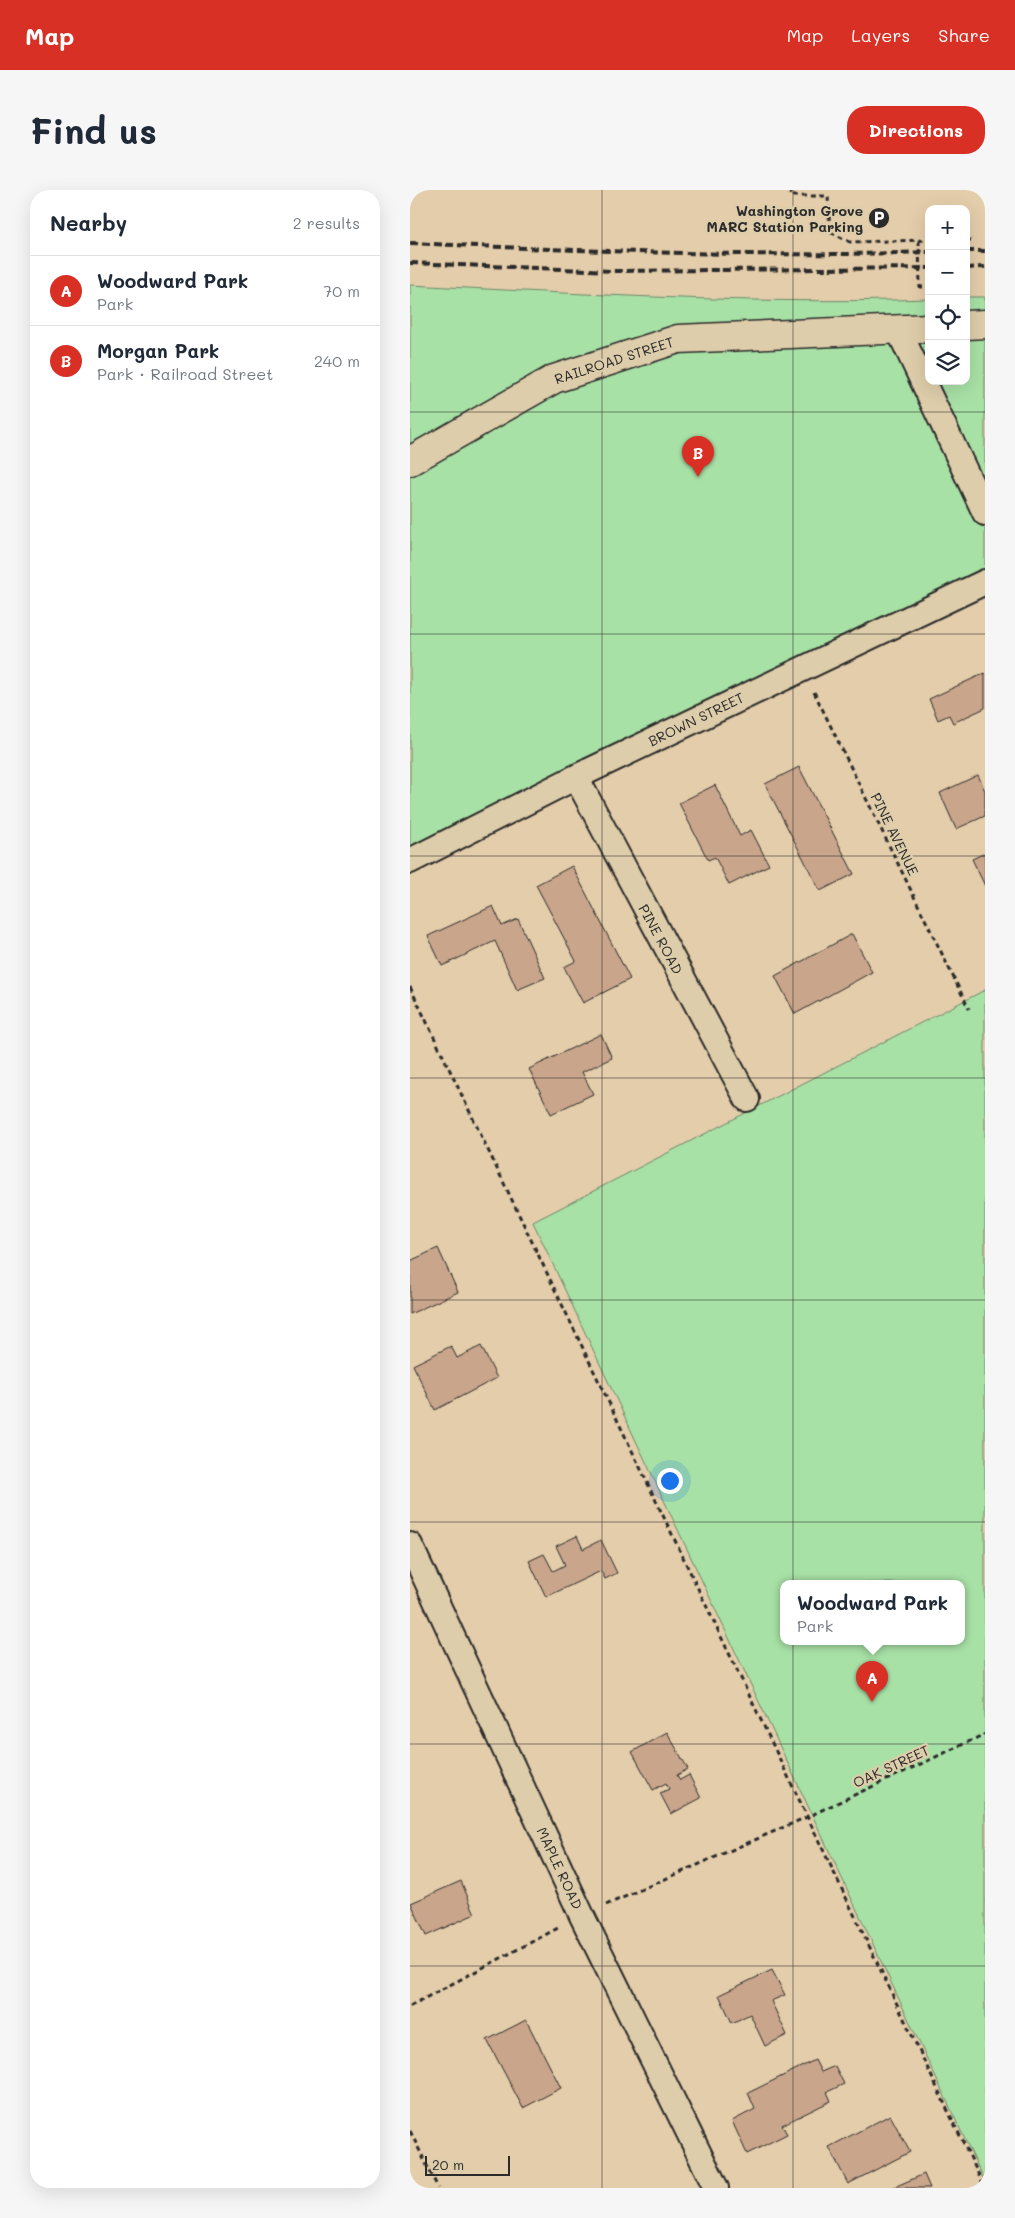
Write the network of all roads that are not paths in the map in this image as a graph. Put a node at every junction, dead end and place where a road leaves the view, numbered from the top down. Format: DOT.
graph roads {
  1 [pos="985,324"];
  2 [pos="970,325"];
  3 [pos="925,328"];
  4 [pos="899,331"];
  5 [pos="410,460"];
  6 [pos="985,513"];
  7 [pos="985,582"];
  8 [pos="576,777"];
  9 [pos="410,861"];
  10 [pos="747,1099"];
  11 [pos="410,1545"];
  12 [pos="716,2188"];
  1 -- 2 [label="street"];
  3 -- 4 [label="street, RAILROAD STREET"];
  4 -- 5 [label="street, RAILROAD STREET"];
  4 -- 6 [label="street"];
  7 -- 8 [label="street, BROWN STREET"];
  8 -- 9 [label="street, BROWN STREET"];
  8 -- 10 [label="street, PINE ROAD"];
  11 -- 12 [label="street, MAPLE ROAD"];
}
